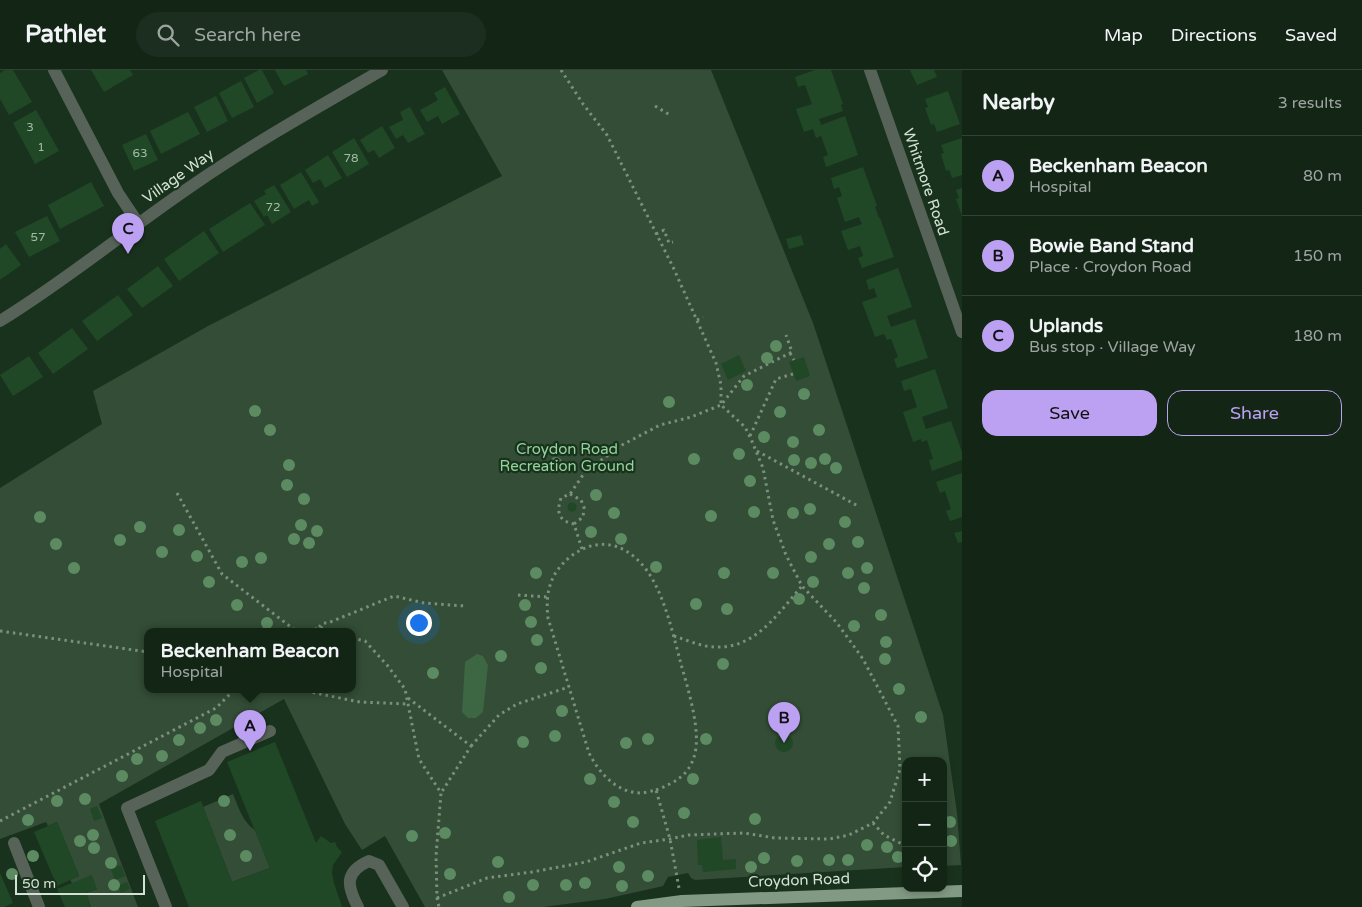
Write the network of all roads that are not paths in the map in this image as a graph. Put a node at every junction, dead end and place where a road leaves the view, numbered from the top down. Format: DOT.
graph roads {
  1 [pos="54,70"];
  2 [pos="382,70"];
  3 [pos="870,70"];
  4 [pos="138,224"];
  5 [pos="0,321"];
  6 [pos="962,332"];
  7 [pos="270,732"];
  8 [pos="14,843"];
  9 [pos="962,891"];
  10 [pos="771,902"];
  11 [pos="39,907"];
  12 [pos="166,907"];
  13 [pos="358,907"];
  14 [pos="403,907"];
  15 [pos="637,907"];
  1 -- 4 [label="street"];
  2 -- 4 [label="street, Village Way"];
  3 -- 6 [label="street, Whitmore Road"];
  4 -- 5 [label="street, Village Way"];
  7 -- 12 [label="street"];
  8 -- 11 [label="street"];
  9 -- 10 [label="main road, Croydon Road"];
  10 -- 15 [label="main road, Croydon Road"];
  13 -- 14 [label="street"];
}
